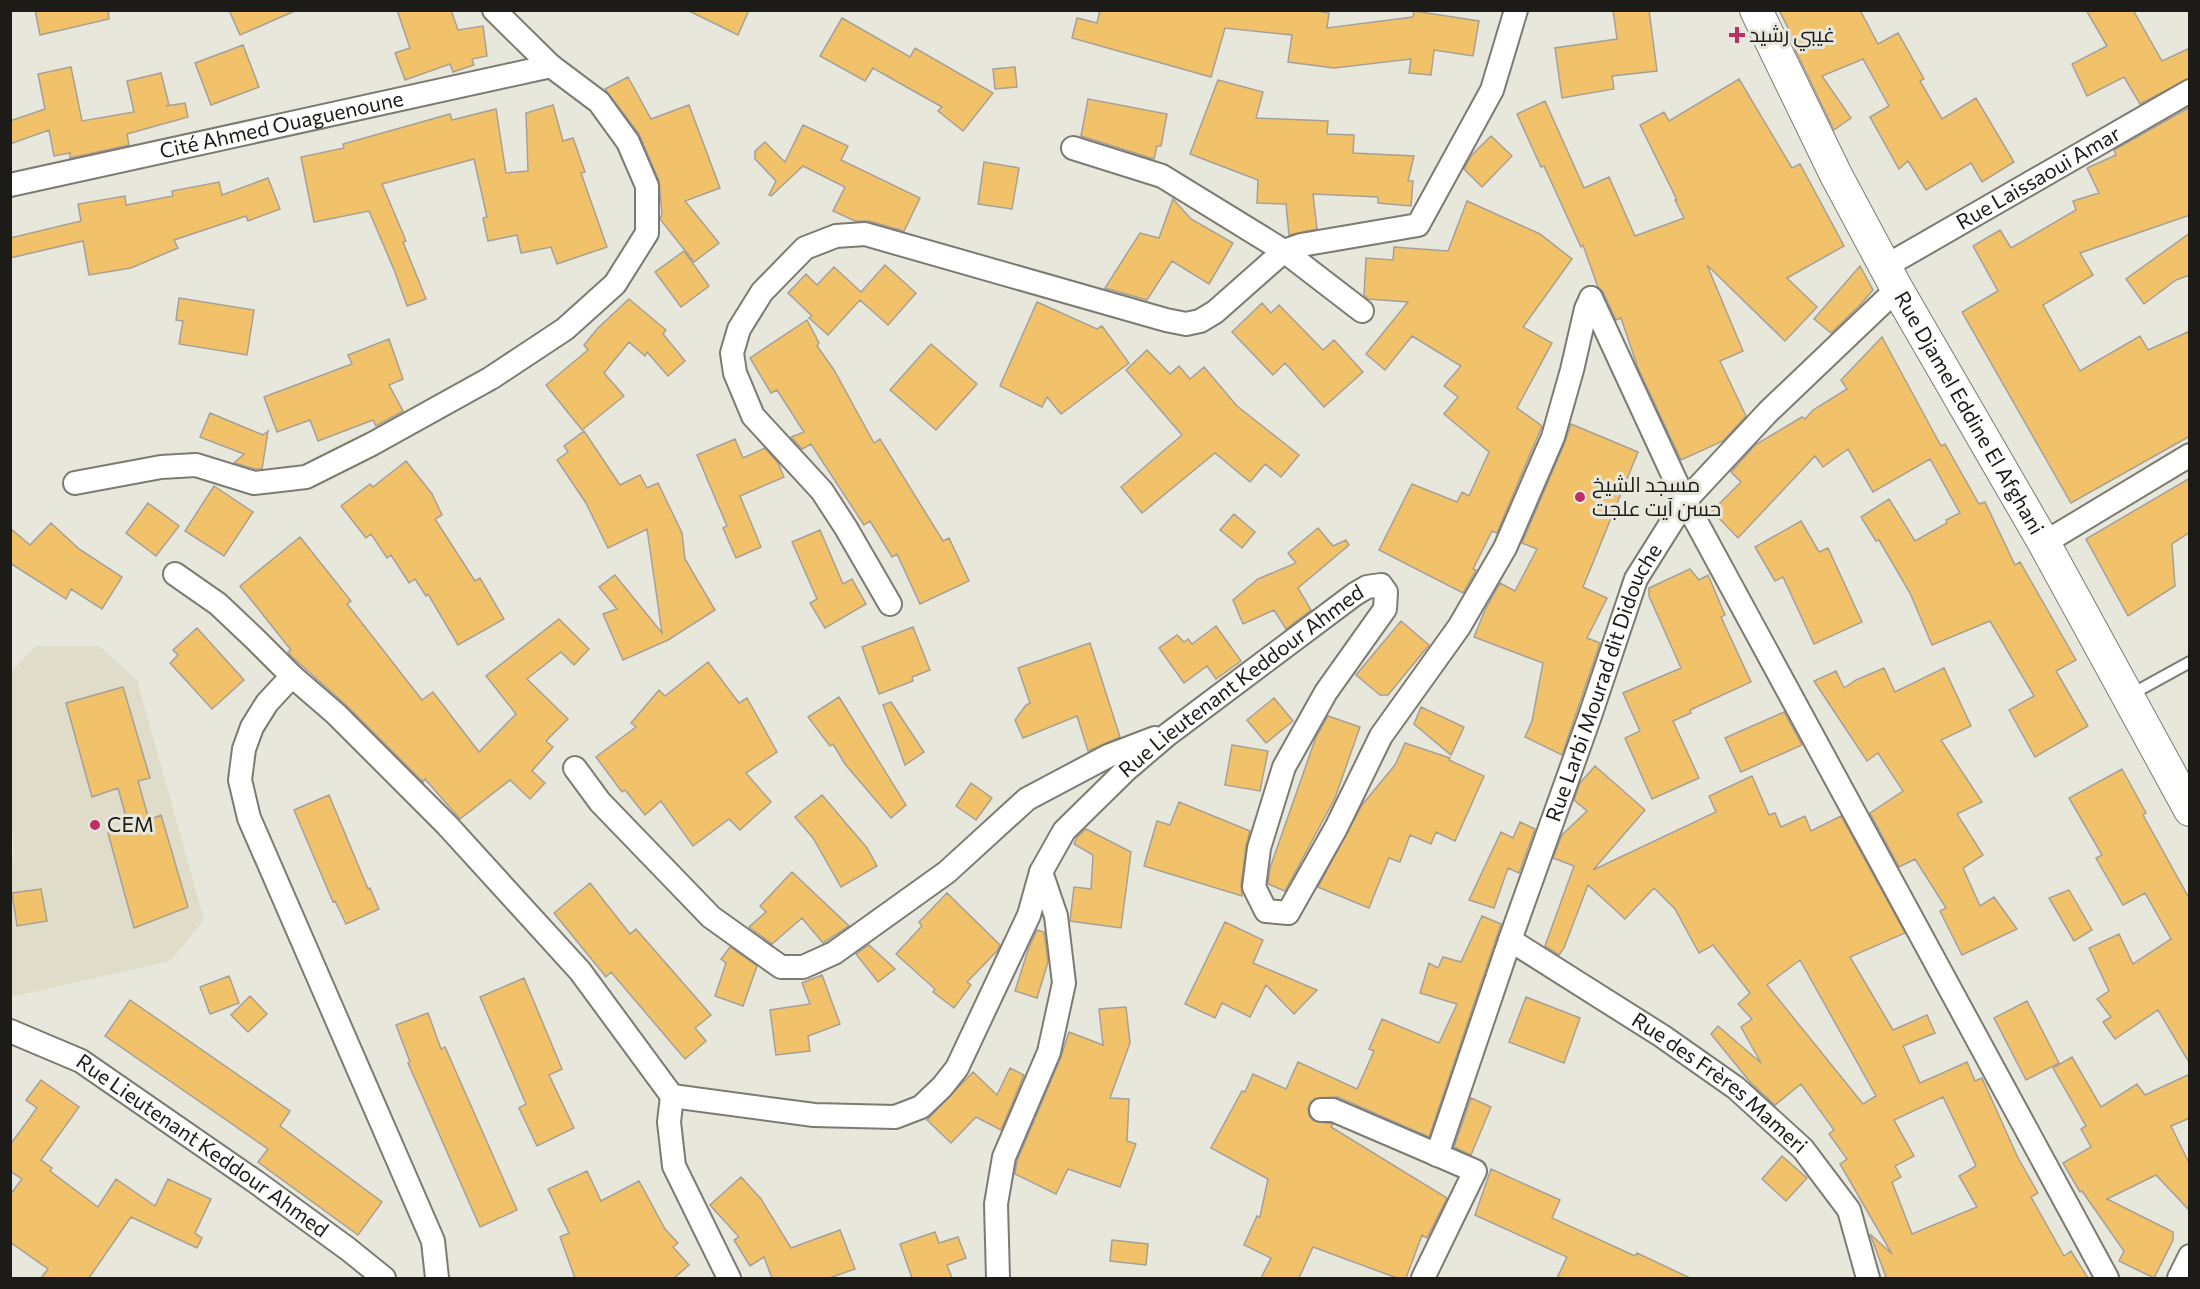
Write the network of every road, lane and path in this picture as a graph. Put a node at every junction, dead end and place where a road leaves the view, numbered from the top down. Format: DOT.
graph roads {
  1 [pos="494,10"];
  2 [pos="1516,10"];
  3 [pos="1756,10"];
  4 [pos="550,66"];
  5 [pos="2190,91"];
  6 [pos="1073,148"];
  7 [pos="10,185"];
  8 [pos="1284,251"];
  9 [pos="1891,278"];
  10 [pos="1362,311"];
  11 [pos="2190,455"];
  12 [pos="75,483"];
  13 [pos="1685,501"];
  14 [pos="2043,543"];
  15 [pos="175,574"];
  16 [pos="890,604"];
  17 [pos="2190,662"];
  18 [pos="292,676"];
  19 [pos="2128,696"];
  20 [pos="1173,731"];
  21 [pos="574,768"];
  22 [pos="2190,810"];
  23 [pos="1041,872"];
  24 [pos="1510,940"];
  25 [pos="10,1031"];
  26 [pos="672,1096"];
  27 [pos="1321,1110"];
  28 [pos="1437,1155"];
  29 [pos="2190,1256"];
  30 [pos="384,1278"];
  31 [pos="437,1278"];
  32 [pos="729,1278"];
  33 [pos="998,1278"];
  34 [pos="1423,1278"];
  35 [pos="1868,1278"];
  36 [pos="2107,1278"];
  37 [pos="2179,1278"];
  1 -- 4 [label="street"];
  2 -- 8 [label="street"];
  3 -- 9 [label="main road, Rue Djamel Eddine El Afghani"];
  4 -- 7 [label="street, Cité Ahmed Ouaguenoune"];
  4 -- 12 [label="street"];
  5 -- 9 [label="street, Rue Laissaoui Amar"];
  6 -- 8 [label="street"];
  8 -- 10 [label="street"];
  8 -- 16 [label="street"];
  9 -- 13 [label="street, Rue Larbi Mourad dit Didouche"];
  9 -- 14 [label="main road, Rue Djamel Eddine El Afghani"];
  11 -- 14 [label="street"];
  13 -- 20 [label="street, Rue Lieutenant Keddour Ahmed"];
  13 -- 24 [label="street, Rue Larbi Mourad dit Didouche"];
  13 -- 36 [label="street"];
  14 -- 19 [label="main road, Rue Djamel Eddine El Afghani"];
  15 -- 18 [label="street"];
  17 -- 19 [label="lane"];
  18 -- 26 [label="street"];
  18 -- 31 [label="street"];
  19 -- 22 [label="main road, Rue Djamel Eddine El Afghani"];
  20 -- 21 [label="street"];
  20 -- 23 [label="street, Rue Lieutenant Keddour Ahmed"];
  23 -- 26 [label="street, Rue Lieutenant Keddour Ahmed"];
  23 -- 33 [label="street"];
  24 -- 28 [label="street, Rue Larbi Mourad dit Didouche"];
  24 -- 35 [label="street, Rue des Frères Mameri"];
  25 -- 30 [label="street, Rue Lieutenant Keddour Ahmed"];
  26 -- 32 [label="street"];
  27 -- 28 [label="street"];
  28 -- 34 [label="street"];
  29 -- 37 [label="street"];
}
